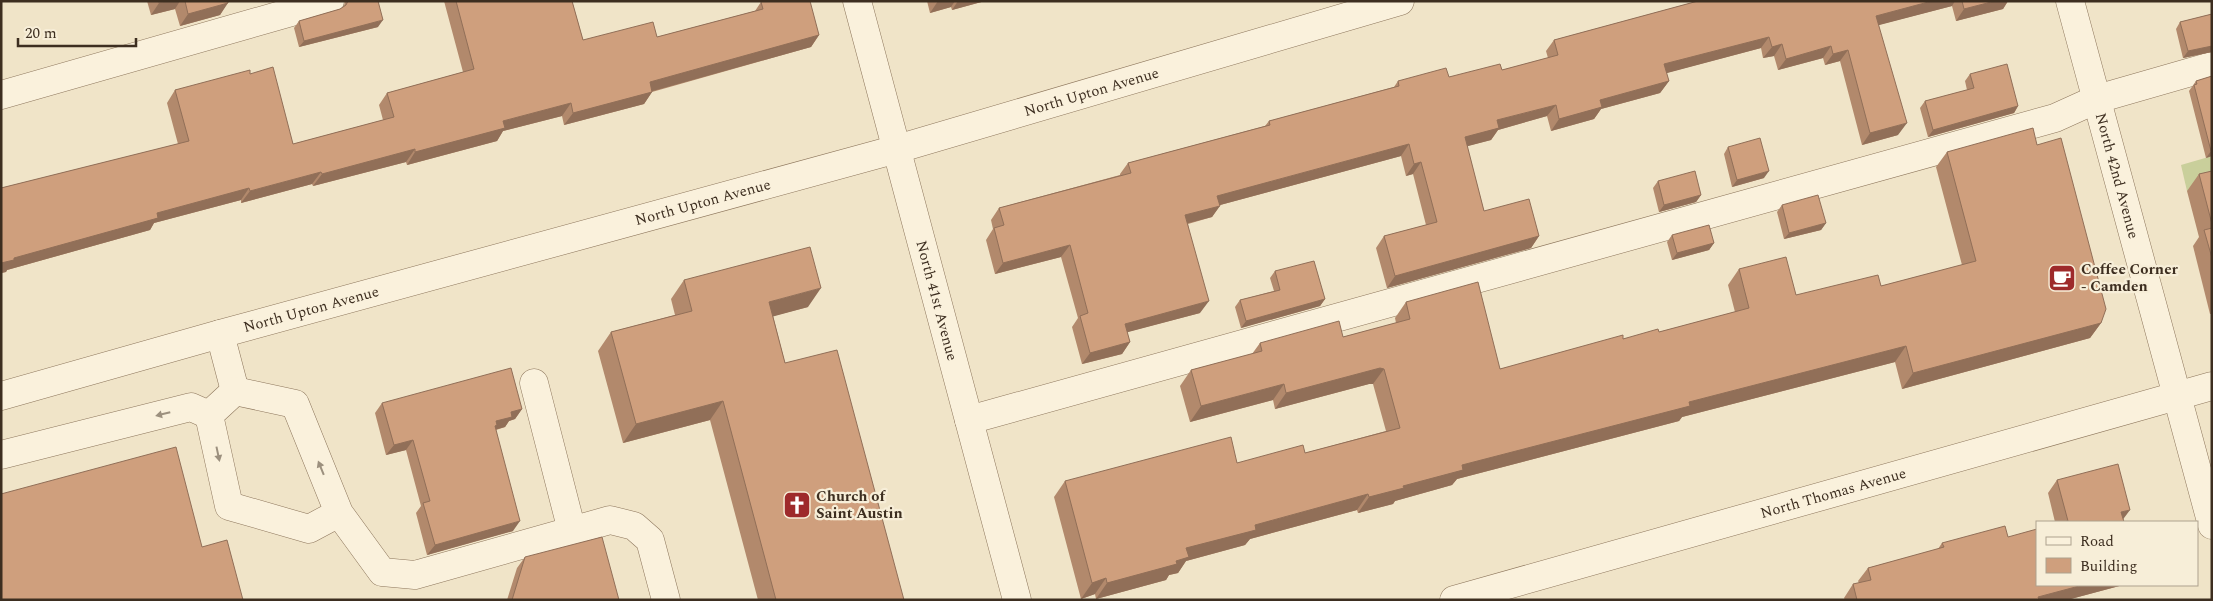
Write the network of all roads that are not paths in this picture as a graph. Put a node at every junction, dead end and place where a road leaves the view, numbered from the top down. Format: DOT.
graph roads {
  1 [pos="330,1"];
  2 [pos="857,1"];
  3 [pos="1400,1"];
  4 [pos="2070,1"];
  5 [pos="2212,66"];
  6 [pos="1,95"];
  7 [pos="2096,98"];
  8 [pos="897,149"];
  9 [pos="220,334"];
  10 [pos="534,383"];
  11 [pos="2212,386"];
  12 [pos="235,391"];
  13 [pos="1,396"];
  14 [pos="2177,396"];
  15 [pos="209,415"];
  16 [pos="969,420"];
  17 [pos="1,454"];
  18 [pos="339,513"];
  19 [pos="2212,525"];
  20 [pos="572,531"];
  21 [pos="666,600"];
  22 [pos="1017,600"];
  23 [pos="1454,600"];
  1 -- 6 [label="street"];
  2 -- 8 [label="street, North 41st Avenue"];
  3 -- 8 [label="street, North Upton Avenue"];
  4 -- 7 [label="street, North 42nd Avenue"];
  5 -- 7 [label="street"];
  7 -- 14 [label="street, North 42nd Avenue"];
  7 -- 16 [label="street"];
  8 -- 9 [label="street, North Upton Avenue"];
  8 -- 16 [label="street, North 41st Avenue"];
  9 -- 12 [label="street"];
  9 -- 13 [label="street, North Upton Avenue"];
  10 -- 20 [label="street"];
  11 -- 14 [label="street, North Thomas Avenue"];
  12 -- 15 [label="street"];
  18 -- 12 [label="street, one-way"];
  14 -- 19 [label="street, North 42nd Avenue"];
  14 -- 23 [label="street, North Thomas Avenue"];
  15 -- 17 [label="street, one-way"];
  15 -- 18 [label="street, one-way"];
  16 -- 22 [label="street, North 41st Avenue"];
  18 -- 20 [label="street"];
  20 -- 21 [label="street"];
}
